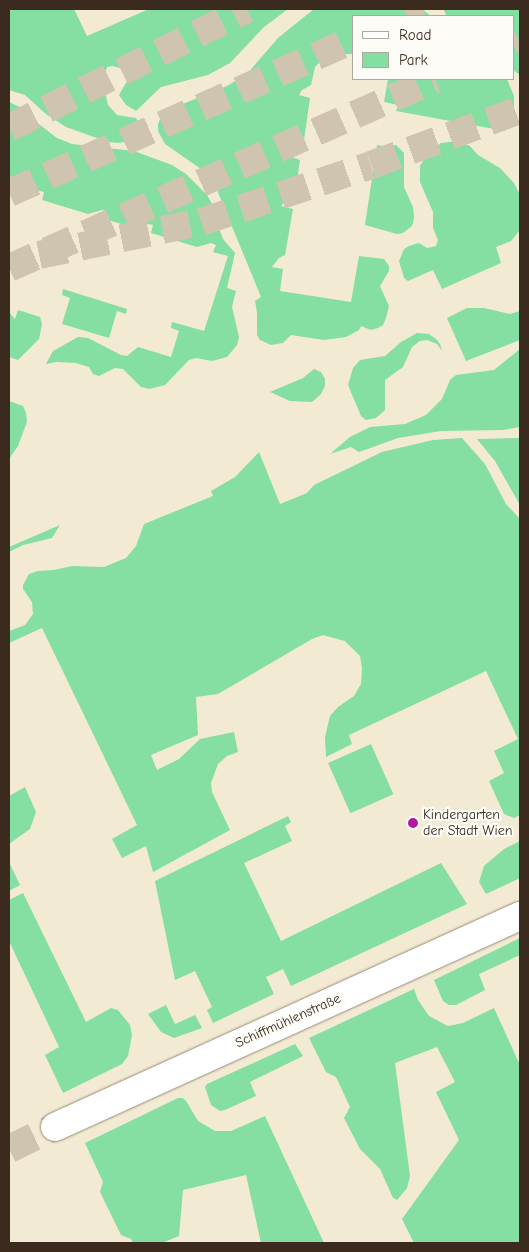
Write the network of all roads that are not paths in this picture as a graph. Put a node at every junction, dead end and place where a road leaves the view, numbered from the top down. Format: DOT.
graph roads {
  1 [pos="520,916"];
  2 [pos="56,1127"];
  1 -- 2 [label="street, Schiffmühlenstraße"];
}
